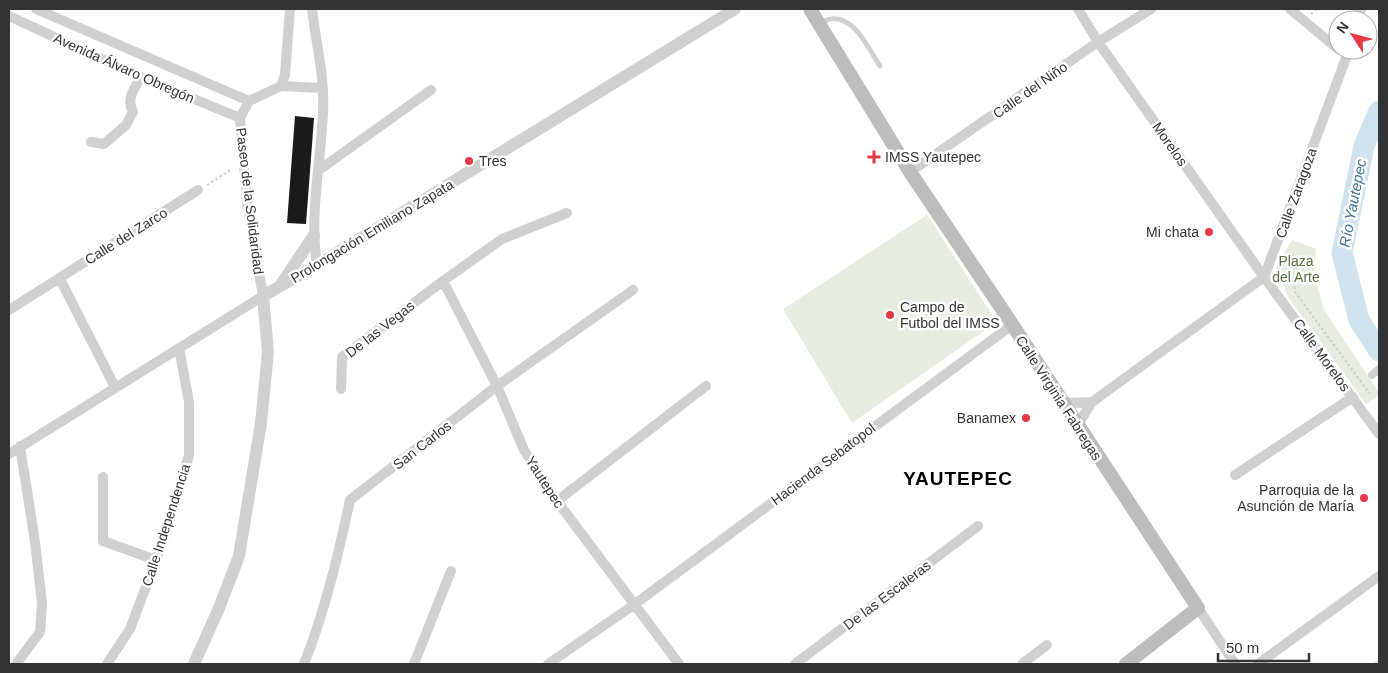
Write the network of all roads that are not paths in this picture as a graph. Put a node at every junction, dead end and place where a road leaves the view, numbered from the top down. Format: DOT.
graph roads {
  1 [pos="36,9"];
  2 [pos="290,9"];
  3 [pos="312,9"];
  4 [pos="735,9"];
  5 [pos="810,9"];
  6 [pos="1078,9"];
  7 [pos="1151,9"];
  8 [pos="1290,9"];
  9 [pos="9,16"];
  10 [pos="819,23"];
  11 [pos="1328,39"];
  12 [pos="1098,42"];
  13 [pos="1340,60"];
  14 [pos="880,66"];
  15 [pos="141,77"];
  16 [pos="281,86"];
  17 [pos="322,88"];
  18 [pos="431,90"];
  19 [pos="249,101"];
  20 [pos="240,118"];
  21 [pos="91,142"];
  22 [pos="319,170"];
  23 [pos="910,172"];
  24 [pos="198,190"];
  25 [pos="567,213"];
  26 [pos="314,236"];
  27 [pos="318,265"];
  28 [pos="1264,277"];
  29 [pos="60,279"];
  30 [pos="443,281"];
  31 [pos="281,286"];
  32 [pos="633,290"];
  33 [pos="262,296"];
  34 [pos="9,310"];
  35 [pos="1012,325"];
  36 [pos="179,348"];
  37 [pos="1379,369"];
  38 [pos="1372,375"];
  39 [pos="497,386"];
  40 [pos="706,386"];
  41 [pos="115,387"];
  42 [pos="341,389"];
  43 [pos="1353,397"];
  44 [pos="1092,402"];
  45 [pos="1063,403"];
  46 [pos="1077,426"];
  47 [pos="1379,434"];
  48 [pos="20,446"];
  49 [pos="9,454"];
  50 [pos="1235,475"];
  51 [pos="103,477"];
  52 [pos="556,501"];
  53 [pos="978,526"];
  54 [pos="156,560"];
  55 [pos="451,571"];
  56 [pos="1379,576"];
  57 [pos="635,604"];
  58 [pos="1198,608"];
  59 [pos="1048,646"];
  60 [pos="16,664"];
  61 [pos="107,664"];
  62 [pos="194,664"];
  63 [pos="304,664"];
  64 [pos="414,664"];
  65 [pos="548,664"];
  66 [pos="679,664"];
  67 [pos="795,664"];
  68 [pos="1022,664"];
  69 [pos="1126,664"];
  70 [pos="1236,664"];
  71 [pos="1258,664"];
  1 -- 19 [label="street, Avenida Álvaro Obregón"];
  2 -- 16 [label="street"];
  3 -- 17 [label="street"];
  4 -- 27 [label="street, Prolongación Emiliano Zapata"];
  5 -- 10 [label="main road, Calle Virginia Fabregas"];
  6 -- 12 [label="street, Morelos"];
  7 -- 12 [label="street, Calle del Niño"];
  8 -- 11 [label="street"];
  9 -- 15 [label="street, Avenida Álvaro Obregón"];
  10 -- 14 [label="lane"];
  10 -- 23 [label="main road, Calle Virginia Fabregas"];
  12 -- 23 [label="street, Calle del Niño"];
  12 -- 28 [label="street, Morelos"];
  13 -- 28 [label="street, Calle Zaragoza"];
  15 -- 20 [label="street, Avenida Álvaro Obregón"];
  15 -- 21 [label="street"];
  16 -- 17 [label="street"];
  16 -- 19 [label="street"];
  17 -- 22 [label="street"];
  18 -- 22 [label="street"];
  19 -- 20 [label="street, Paseo de la Solidaridad"];
  20 -- 33 [label="street, Paseo de la Solidaridad"];
  22 -- 26 [label="street"];
  23 -- 35 [label="main road, Calle Virginia Fabregas"];
  24 -- 29 [label="street, Calle del Zarco"];
  25 -- 30 [label="street"];
  26 -- 27 [label="street"];
  26 -- 31 [label="street"];
  27 -- 31 [label="street, Prolongación Emiliano Zapata"];
  28 -- 43 [label="street, Calle Morelos"];
  28 -- 44 [label="street"];
  29 -- 34 [label="street, Calle del Zarco"];
  29 -- 41 [label="street"];
  30 -- 39 [label="street, Yautepec"];
  30 -- 42 [label="street, De las Vegas"];
  31 -- 33 [label="street, Prolongación Emiliano Zapata"];
  32 -- 39 [label="street, San Carlos"];
  33 -- 36 [label="street, Prolongación Emiliano Zapata"];
  33 -- 62 [label="street"];
  35 -- 45 [label="main road, Calle Virginia Fabregas"];
  35 -- 57 [label="street, Hacienda Sebatopol"];
  36 -- 41 [label="street, Prolongación Emiliano Zapata"];
  36 -- 54 [label="street, Calle Independencia"];
  37 -- 38 [label="street"];
  39 -- 52 [label="street, Yautepec"];
  39 -- 63 [label="street, San Carlos"];
  40 -- 52 [label="street"];
  41 -- 48 [label="street, Prolongación Emiliano Zapata"];
  43 -- 47 [label="street, Calle Morelos"];
  43 -- 50 [label="street"];
  44 -- 45 [label="street"];
  44 -- 46 [label="street"];
  45 -- 46 [label="main road, Calle Virginia Fabregas"];
  46 -- 58 [label="main road, Calle Virginia Fabregas"];
  48 -- 49 [label="street, Prolongación Emiliano Zapata"];
  48 -- 60 [label="street"];
  51 -- 54 [label="street"];
  52 -- 57 [label="street, Yautepec"];
  53 -- 67 [label="street, De las Escaleras"];
  54 -- 61 [label="street, Calle Independencia"];
  55 -- 64 [label="street"];
  56 -- 71 [label="street"];
  57 -- 65 [label="street, Hacienda Sebatopol"];
  57 -- 66 [label="street, Yautepec"];
  58 -- 69 [label="main road"];
  58 -- 70 [label="street"];
  59 -- 68 [label="street"];
}
